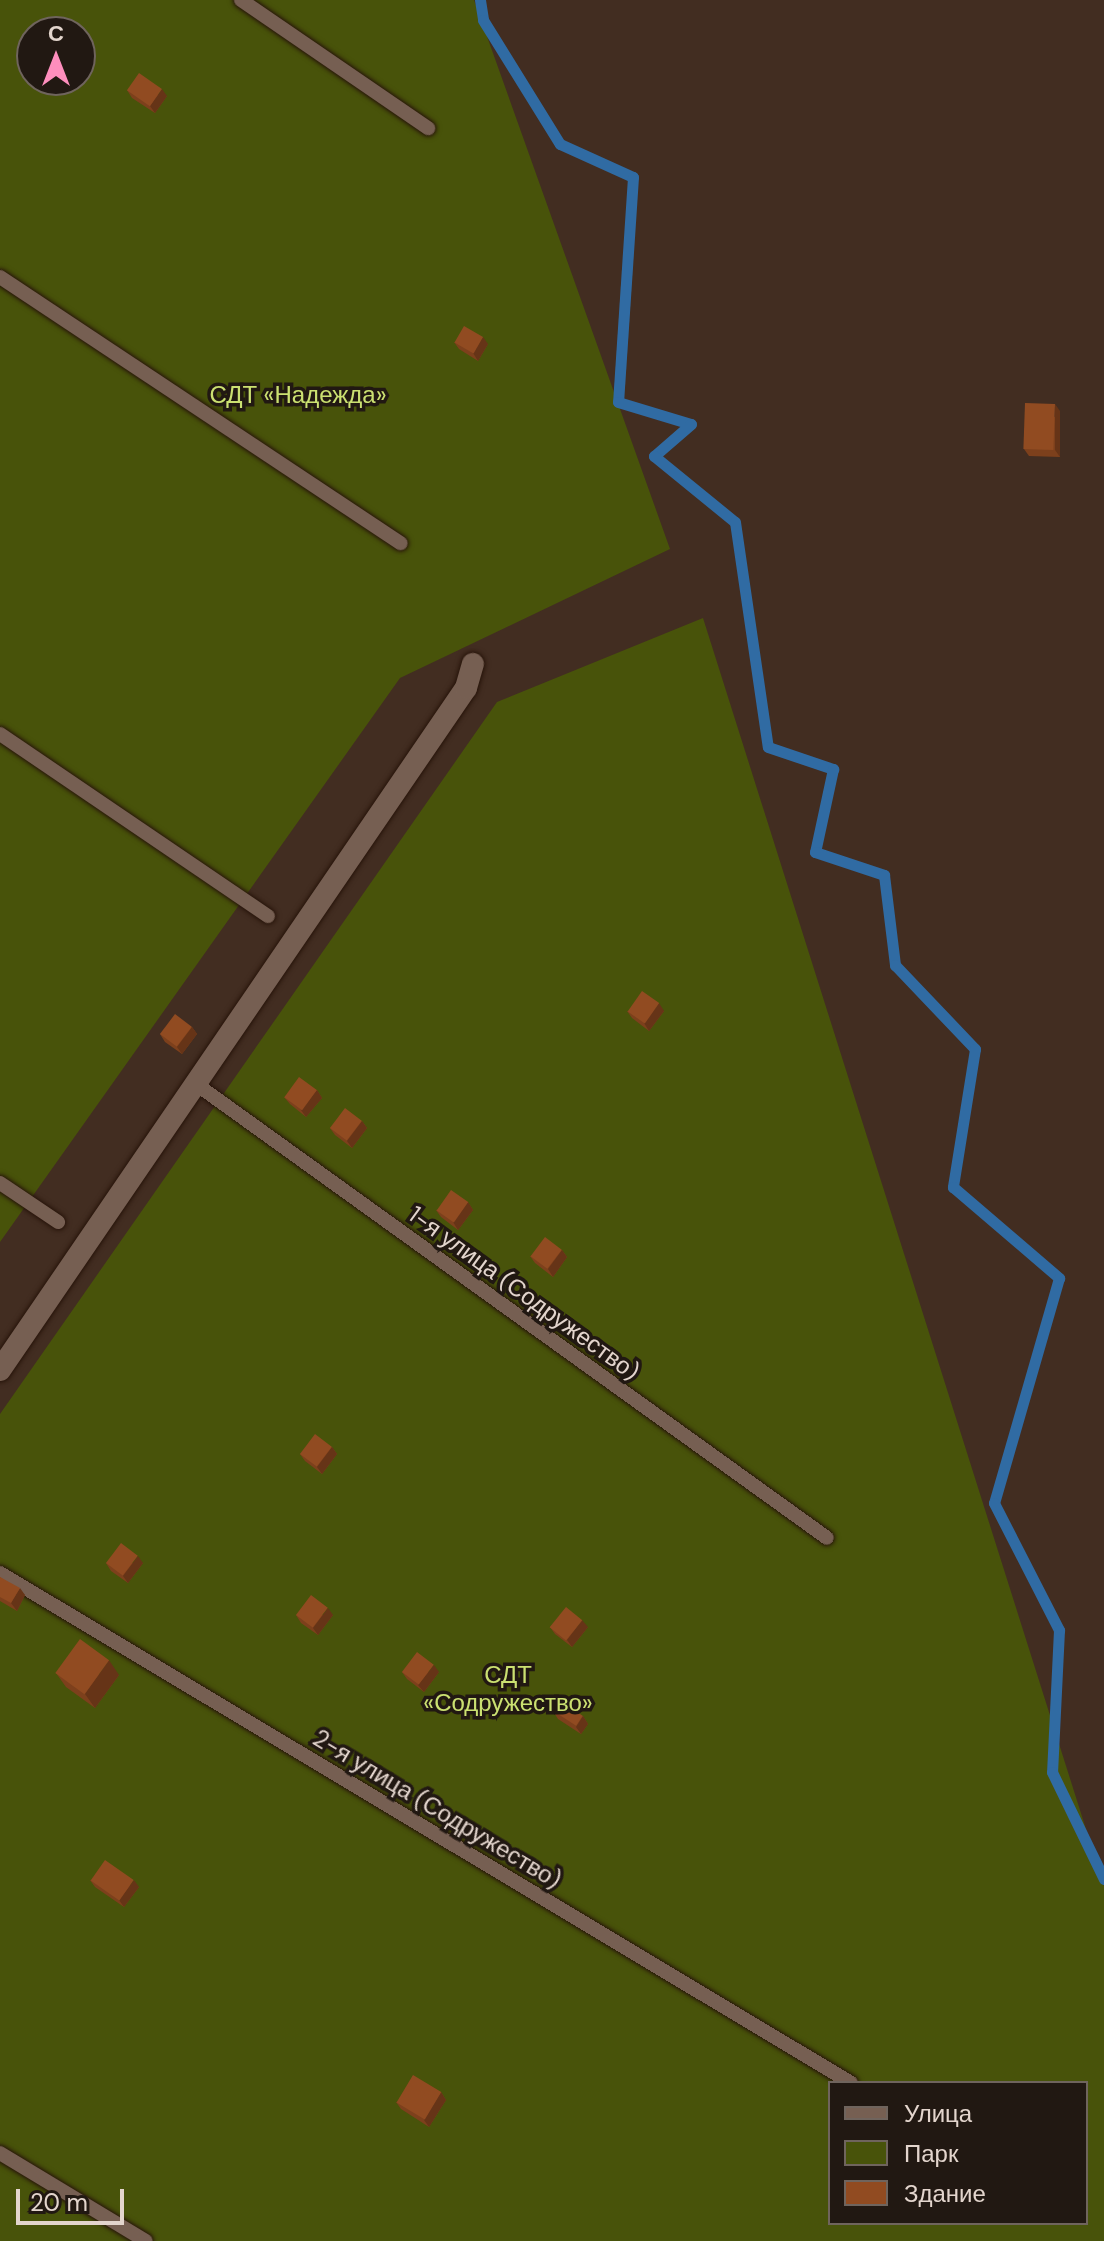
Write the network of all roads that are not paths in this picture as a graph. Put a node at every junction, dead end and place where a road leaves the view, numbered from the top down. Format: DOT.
graph roads {
  1 [pos="241,0"];
  2 [pos="428,128"];
  3 [pos="0,277"];
  4 [pos="401,543"];
  5 [pos="473,664"];
  6 [pos="0,734"];
  7 [pos="268,916"];
  8 [pos="196,1084"];
  9 [pos="0,1183"];
  10 [pos="58,1222"];
  11 [pos="0,1370"];
  12 [pos="827,1538"];
  13 [pos="0,1573"];
  14 [pos="848,2081"];
  15 [pos="0,2153"];
  16 [pos="146,2241"];
  1 -- 2 [label="lane"];
  3 -- 4 [label="lane"];
  5 -- 8 [label="street"];
  6 -- 7 [label="lane"];
  8 -- 11 [label="street"];
  8 -- 12 [label="lane, 1-я улица (Содружество)"];
  9 -- 10 [label="lane"];
  13 -- 14 [label="lane, 2-я улица (Содружество)"];
  15 -- 16 [label="lane"];
}
